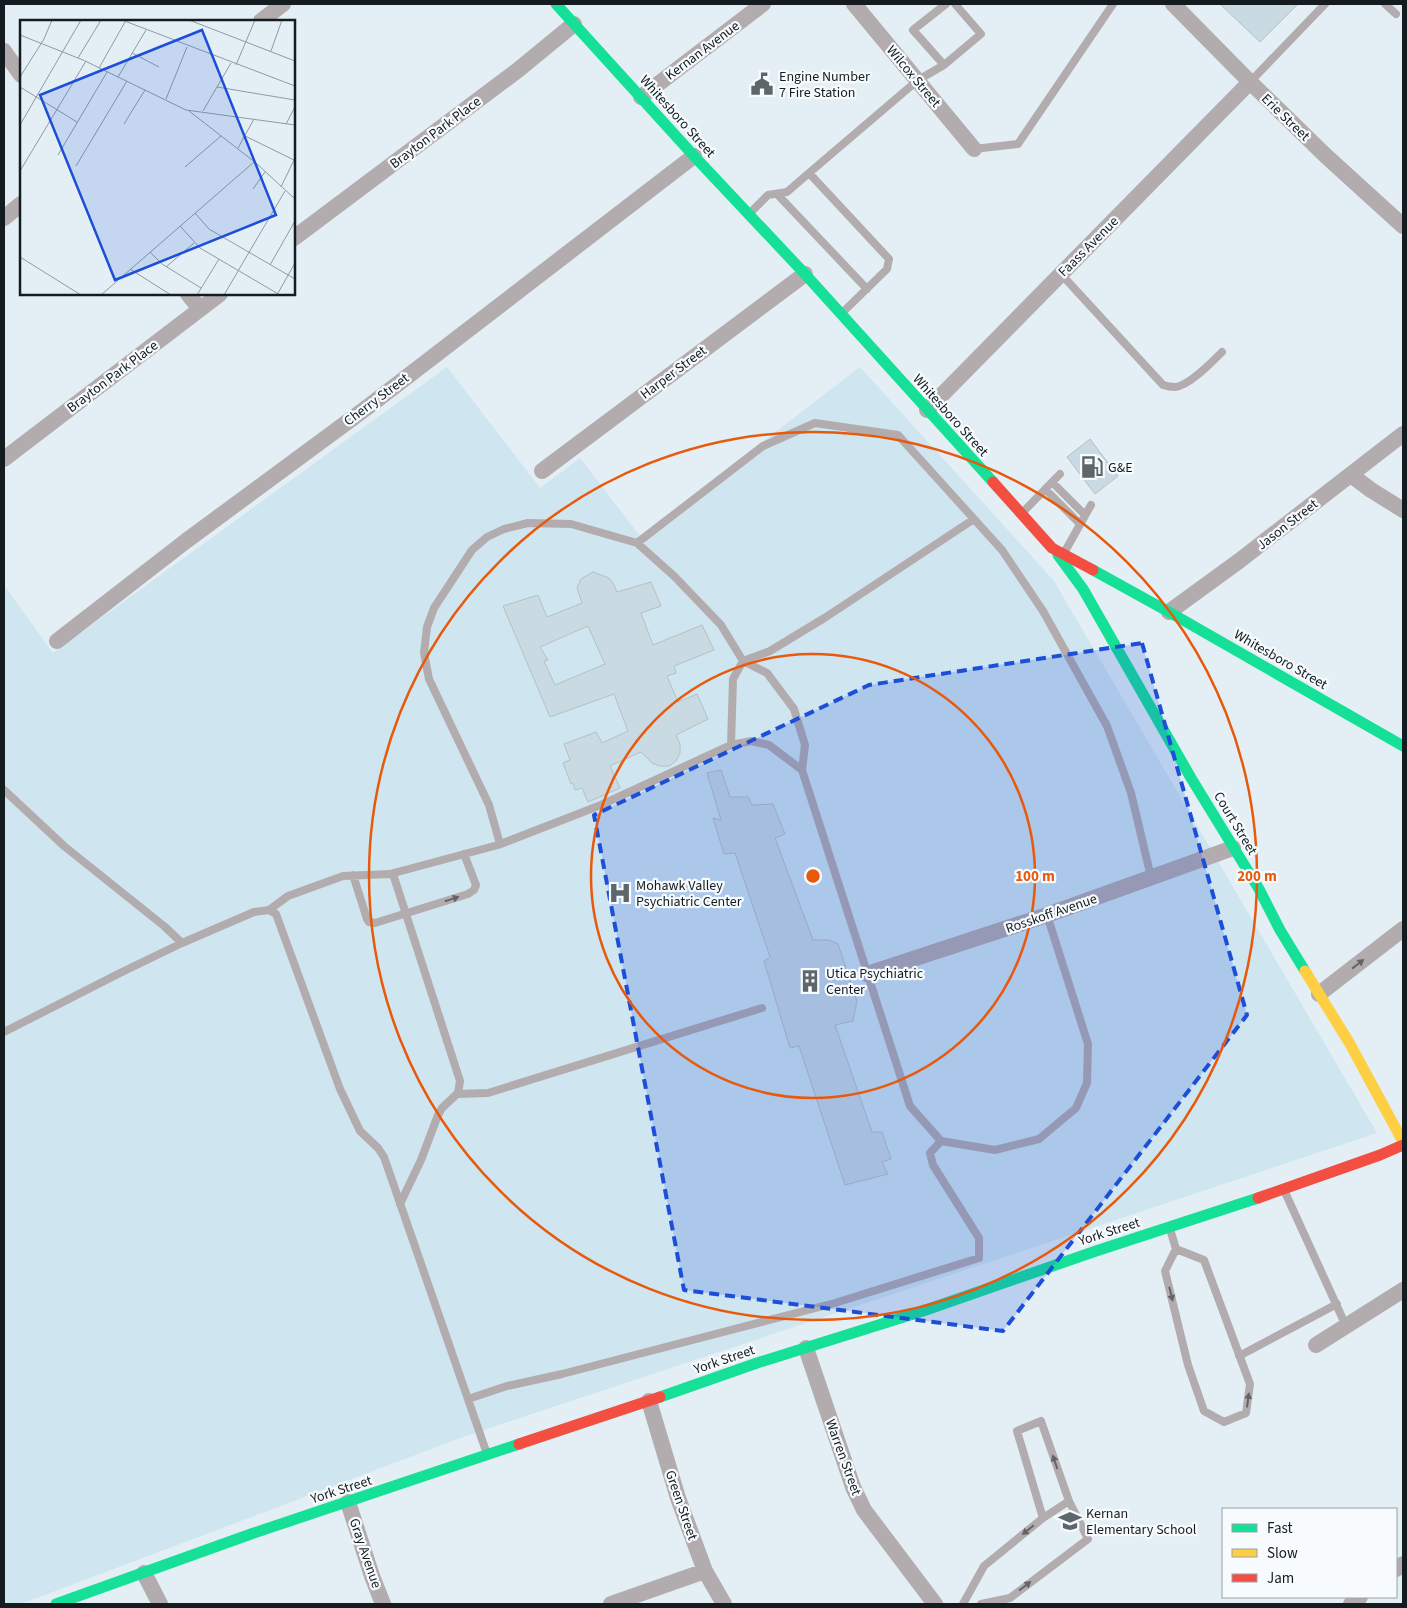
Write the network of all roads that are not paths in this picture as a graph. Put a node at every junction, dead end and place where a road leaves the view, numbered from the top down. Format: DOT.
graph roads {
  1 [pos="284,4"];
  2 [pos="556,4"];
  3 [pos="763,4"];
  4 [pos="854,4"];
  5 [pos="946,4"];
  6 [pos="955,4"];
  7 [pos="1113,4"];
  8 [pos="1173,4"];
  9 [pos="1325,4"];
  10 [pos="1385,4"];
  11 [pos="1396,14"];
  12 [pos="261,20"];
  13 [pos="574,24"];
  14 [pos="4,51"];
  15 [pos="944,66"];
  16 [pos="20,74"];
  17 [pos="918,80"];
  18 [pos="1250,82"];
  19 [pos="641,97"];
  20 [pos="974,149"];
  21 [pos="694,156"];
  22 [pos="809,174"];
  23 [pos="777,194"];
  24 [pos="20,205"];
  25 [pos="749,214"];
  26 [pos="4,218"];
  27 [pos="1403,226"];
  28 [pos="295,237"];
  29 [pos="804,274"];
  30 [pos="1061,274"];
  31 [pos="867,289"];
  32 [pos="189,295"];
  33 [pos="219,295"];
  34 [pos="200,309"];
  35 [pos="841,314"];
  36 [pos="1222,352"];
  37 [pos="927,410"];
  38 [pos="1403,434"];
  39 [pos="4,459"];
  40 [pos="542,471"];
  41 [pos="1060,474"];
  42 [pos="1351,475"];
  43 [pos="1052,482"];
  44 [pos="1045,490"];
  45 [pos="1092,505"];
  46 [pos="1403,510"];
  47 [pos="1021,514"];
  48 [pos="1085,515"];
  49 [pos="974,519"];
  50 [pos="1080,524"];
  51 [pos="636,543"];
  52 [pos="1052,548"];
  53 [pos="1063,554"];
  54 [pos="1169,612"];
  55 [pos="57,641"];
  56 [pos="743,662"];
  57 [pos="731,745"];
  58 [pos="1403,746"];
  59 [pos="802,770"];
  60 [pos="4,790"];
  61 [pos="500,844"];
  62 [pos="1233,848"];
  63 [pos="464,854"];
  64 [pos="393,874"];
  65 [pos="353,875"];
  66 [pos="1152,877"];
  67 [pos="269,910"];
  68 [pos="406,914"];
  69 [pos="1047,915"];
  70 [pos="1403,928"];
  71 [pos="182,943"];
  72 [pos="867,974"];
  73 [pos="1320,994"];
  74 [pos="762,1008"];
  75 [pos="4,1032"];
  76 [pos="457,1094"];
  77 [pos="940,1141"];
  78 [pos="1403,1144"];
  79 [pos="1283,1188"];
  80 [pos="400,1204"];
  81 [pos="1169,1227"];
  82 [pos="1176,1249"];
  83 [pos="1403,1290"];
  84 [pos="1337,1304"];
  85 [pos="1346,1326"];
  86 [pos="1316,1345"];
  87 [pos="806,1348"];
  88 [pos="1239,1356"];
  89 [pos="468,1399"];
  90 [pos="649,1402"];
  91 [pos="488,1456"];
  92 [pos="1069,1501"];
  93 [pos="348,1502"];
  94 [pos="1043,1518"];
  95 [pos="705,1570"];
  96 [pos="144,1573"];
  97 [pos="56,1604"];
  98 [pos="160,1604"];
  99 [pos="383,1604"];
  100 [pos="611,1604"];
  101 [pos="724,1604"];
  102 [pos="936,1604"];
  103 [pos="963,1604"];
  104 [pos="981,1604"];
  1 -- 12 [label="street"];
  2 -- 13 [label="street, Whitesboro Street"];
  3 -- 19 [label="street, Kernan Avenue"];
  4 -- 17 [label="street, Wilcox Street"];
  5 -- 15 [label="lane"];
  6 -- 15 [label="lane"];
  7 -- 20 [label="lane"];
  8 -- 18 [label="street, Erie Street"];
  9 -- 18 [label="lane"];
  10 -- 11 [label="lane"];
  13 -- 19 [label="street, Whitesboro Street"];
  13 -- 28 [label="street, Brayton Park Place"];
  14 -- 16 [label="street"];
  15 -- 17 [label="lane"];
  17 -- 20 [label="street, Wilcox Street"];
  17 -- 22 [label="lane"];
  18 -- 27 [label="street, Erie Street"];
  18 -- 30 [label="street, Faass Avenue"];
  19 -- 21 [label="street, Whitesboro Street"];
  21 -- 25 [label="street, Whitesboro Street"];
  21 -- 55 [label="street, Cherry Street"];
  22 -- 23 [label="lane"];
  22 -- 31 [label="lane"];
  23 -- 25 [label="lane"];
  23 -- 31 [label="lane"];
  24 -- 26 [label="street"];
  25 -- 29 [label="street, Whitesboro Street"];
  29 -- 35 [label="street, Whitesboro Street"];
  29 -- 40 [label="street, Harper Street"];
  30 -- 36 [label="lane"];
  30 -- 37 [label="street, Faass Avenue"];
  31 -- 35 [label="lane"];
  32 -- 34 [label="street"];
  33 -- 34 [label="street, Brayton Park Place"];
  34 -- 39 [label="street, Brayton Park Place"];
  35 -- 37 [label="street, Whitesboro Street"];
  37 -- 47 [label="street, Whitesboro Street"];
  38 -- 42 [label="street, Jason Street"];
  41 -- 43 [label="lane"];
  42 -- 46 [label="street"];
  42 -- 54 [label="street, Jason Street"];
  43 -- 44 [label="lane"];
  43 -- 48 [label="lane"];
  44 -- 47 [label="lane"];
  44 -- 50 [label="lane"];
  45 -- 48 [label="lane"];
  47 -- 52 [label="street, Whitesboro Street"];
  48 -- 50 [label="lane"];
  49 -- 51 [label="lane"];
  49 -- 56 [label="lane"];
  49 -- 66 [label="lane"];
  50 -- 53 [label="lane"];
  51 -- 56 [label="lane"];
  51 -- 61 [label="lane"];
  52 -- 53 [label="street, Whitesboro Street"];
  52 -- 62 [label="street, Court Street"];
  53 -- 54 [label="street, Whitesboro Street"];
  54 -- 58 [label="street, Whitesboro Street"];
  56 -- 57 [label="lane"];
  56 -- 59 [label="lane"];
  57 -- 59 [label="lane"];
  57 -- 61 [label="lane"];
  59 -- 72 [label="lane"];
  60 -- 71 [label="lane"];
  61 -- 63 [label="lane"];
  62 -- 66 [label="street, Rosskoff Avenue"];
  62 -- 73 [label="street, Court Street"];
  63 -- 64 [label="lane"];
  68 -- 63 [label="lane, one-way"];
  64 -- 65 [label="lane"];
  64 -- 68 [label="lane"];
  65 -- 67 [label="lane"];
  65 -- 68 [label="lane"];
  66 -- 69 [label="street, Rosskoff Avenue"];
  67 -- 71 [label="lane"];
  67 -- 80 [label="lane"];
  68 -- 76 [label="lane"];
  69 -- 72 [label="street, Rosskoff Avenue"];
  69 -- 77 [label="lane"];
  73 -- 70 [label="street, one-way"];
  71 -- 75 [label="lane"];
  72 -- 77 [label="lane"];
  73 -- 78 [label="street, Court Street"];
  74 -- 76 [label="lane"];
  76 -- 80 [label="lane"];
  77 -- 89 [label="lane"];
  78 -- 79 [label="street, York Street"];
  79 -- 81 [label="street, York Street"];
  79 -- 84 [label="lane"];
  80 -- 89 [label="lane"];
  81 -- 82 [label="lane"];
  81 -- 87 [label="street, York Street"];
  82 -- 88 [label="lane"];
  82 -- 88 [label="lane, one-way"];
  83 -- 85 [label="street"];
  84 -- 85 [label="lane"];
  84 -- 88 [label="lane"];
  85 -- 86 [label="street"];
  87 -- 90 [label="street, York Street"];
  87 -- 102 [label="street, Warren Street"];
  89 -- 91 [label="lane"];
  90 -- 91 [label="street, York Street"];
  90 -- 95 [label="street, Green Street"];
  91 -- 93 [label="street, York Street"];
  92 -- 94 [label="lane"];
  92 -- 94 [label="lane, one-way"];
  104 -- 92 [label="lane, one-way"];
  93 -- 96 [label="street, York Street"];
  93 -- 99 [label="street, Gray Avenue"];
  94 -- 103 [label="lane, one-way"];
  95 -- 100 [label="street"];
  95 -- 101 [label="street, Green Street"];
  96 -- 97 [label="street, York Street"];
  96 -- 98 [label="street"];
}
